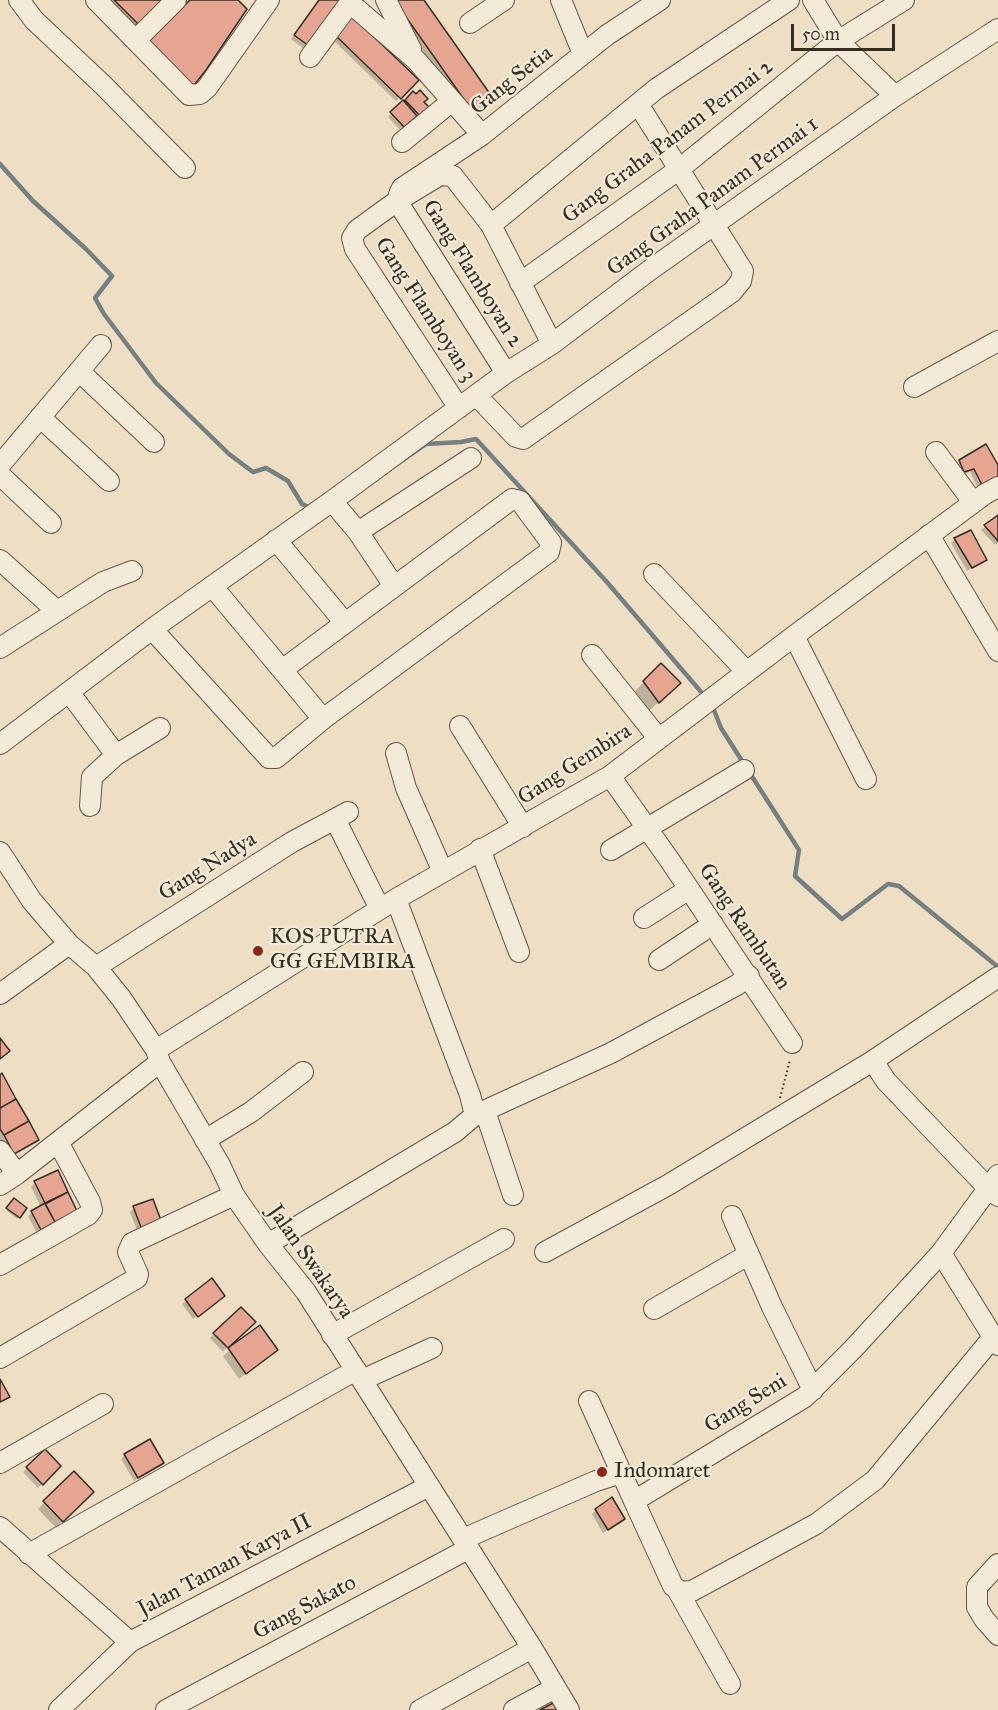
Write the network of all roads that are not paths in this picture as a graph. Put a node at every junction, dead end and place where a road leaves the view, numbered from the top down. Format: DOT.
graph roads {
  1 [pos="19,0"];
  2 [pos="96,0"];
  3 [pos="176,0"];
  4 [pos="269,0"];
  5 [pos="386,0"];
  6 [pos="504,0"];
  7 [pos="561,0"];
  8 [pos="660,0"];
  9 [pos="789,0"];
  10 [pos="813,0"];
  11 [pos="904,0"];
  12 [pos="351,1"];
  13 [pos="470,23"];
  14 [pos="998,29"];
  15 [pos="136,40"];
  16 [pos="838,41"];
  17 [pos="584,54"];
  18 [pos="310,57"];
  19 [pos="416,60"];
  20 [pos="895,96"];
  21 [pos="452,101"];
  22 [pos="638,104"];
  23 [pos="482,135"];
  24 [pos="402,142"];
  25 [pos="185,168"];
  26 [pos="678,170"];
  27 [pos="398,201"];
  28 [pos="491,225"];
  29 [pos="713,225"];
  30 [pos="520,283"];
  31 [pos="998,341"];
  32 [pos="552,344"];
  33 [pos="101,345"];
  34 [pos="78,371"];
  35 [pos="506,373"];
  36 [pos="914,387"];
  37 [pos="476,395"];
  38 [pos="459,408"];
  39 [pos="40,417"];
  40 [pos="154,442"];
  41 [pos="936,452"];
  42 [pos="471,458"];
  43 [pos="0,465"];
  44 [pos="0,475"];
  45 [pos="109,481"];
  46 [pos="998,488"];
  47 [pos="332,501"];
  48 [pos="973,502"];
  49 [pos="51,523"];
  50 [pos="358,532"];
  51 [pos="929,535"];
  52 [pos="276,540"];
  53 [pos="0,560"];
  54 [pos="132,571"];
  55 [pos="654,574"];
  56 [pos="212,586"];
  57 [pos="394,586"];
  58 [pos="57,611"];
  59 [pos="345,623"];
  60 [pos="152,629"];
  61 [pos="794,636"];
  62 [pos="0,648"];
  63 [pos="998,651"];
  64 [pos="592,655"];
  65 [pos="282,670"];
  66 [pos="746,671"];
  67 [pos="69,692"];
  68 [pos="323,719"];
  69 [pos="460,726"];
  70 [pos="160,728"];
  71 [pos="659,739"];
  72 [pos="0,744"];
  73 [pos="396,753"];
  74 [pos="116,755"];
  75 [pos="744,770"];
  76 [pos="610,776"];
  77 [pos="866,779"];
  78 [pos="90,806"];
  79 [pos="523,826"];
  80 [pos="647,830"];
  81 [pos="480,849"];
  82 [pos="612,850"];
  83 [pos="0,852"];
  84 [pos="443,872"];
  85 [pos="690,889"];
  86 [pos="388,904"];
  87 [pos="644,918"];
  88 [pos="713,924"];
  89 [pos="69,944"];
  90 [pos="519,952"];
  91 [pos="659,960"];
  92 [pos="96,967"];
  93 [pos="749,976"];
  94 [pos="998,977"];
  95 [pos="0,994"];
  96 [pos="792,1043"];
  97 [pos="158,1056"];
  98 [pos="871,1062"];
  99 [pos="303,1072"];
  100 [pos="480,1113"];
  101 [pos="205,1140"];
  102 [pos="58,1142"];
  103 [pos="0,1151"];
  104 [pos="17,1174"];
  105 [pos="0,1185"];
  106 [pos="995,1186"];
  107 [pos="234,1195"];
  108 [pos="513,1195"];
  109 [pos="732,1216"];
  110 [pos="504,1239"];
  111 [pos="268,1244"];
  112 [pos="545,1252"];
  113 [pos="941,1253"];
  114 [pos="748,1255"];
  115 [pos="0,1264"];
  116 [pos="654,1309"];
  117 [pos="332,1335"];
  118 [pos="996,1340"];
  119 [pos="432,1348"];
  120 [pos="0,1358"];
  121 [pos="358,1375"];
  122 [pos="813,1390"];
  123 [pos="589,1401"];
  124 [pos="103,1404"];
  125 [pos="0,1463"];
  126 [pos="621,1473"];
  127 [pos="429,1486"];
  128 [pos="634,1501"];
  129 [pos="0,1527"];
  130 [pos="465,1544"];
  131 [pos="29,1554"];
  132 [pos="998,1564"];
  133 [pos="678,1592"];
  134 [pos="998,1635"];
  135 [pos="130,1642"];
  136 [pos="532,1648"];
  137 [pos="730,1684"];
  138 [pos="555,1688"];
  139 [pos="59,1710"];
  140 [pos="166,1710"];
  141 [pos="420,1710"];
  142 [pos="514,1710"];
  143 [pos="569,1710"];
  1 -- 25 [label="street"];
  2 -- 15 [label="street"];
  3 -- 15 [label="street"];
  4 -- 15 [label="street"];
  5 -- 19 [label="street"];
  6 -- 13 [label="street"];
  7 -- 17 [label="street"];
  8 -- 17 [label="street, Gang Setia"];
  9 -- 22 [label="street"];
  10 -- 16 [label="street"];
  11 -- 16 [label="street, Gang Graha Panam Permai 2"];
  12 -- 18 [label="street"];
  12 -- 19 [label="street"];
  14 -- 20 [label="street, Gang Graha Panam Permai 1"];
  16 -- 20 [label="street"];
  16 -- 26 [label="street, Gang Graha Panam Permai 2"];
  17 -- 23 [label="street, Gang Setia"];
  19 -- 21 [label="street"];
  20 -- 29 [label="street, Gang Graha Panam Permai 1"];
  21 -- 23 [label="street"];
  21 -- 24 [label="street"];
  22 -- 26 [label="street"];
  22 -- 28 [label="street"];
  23 -- 27 [label="street, Gang Setia"];
  26 -- 29 [label="street"];
  26 -- 30 [label="street, Gang Graha Panam Permai 2"];
  27 -- 28 [label="street"];
  27 -- 35 [label="street, Gang Flamboyan 2"];
  27 -- 38 [label="street, Gang Flamboyan 3"];
  28 -- 30 [label="street"];
  29 -- 32 [label="street, Gang Graha Panam Permai 1"];
  29 -- 37 [label="street"];
  30 -- 32 [label="street"];
  31 -- 36 [label="street"];
  32 -- 35 [label="street, Gang Graha Panam Permai 1"];
  33 -- 34 [label="street"];
  34 -- 39 [label="street"];
  34 -- 40 [label="street"];
  35 -- 37 [label="street, Gang Graha Panam Permai 1"];
  37 -- 38 [label="street, Gang Graha Panam Permai 1"];
  38 -- 47 [label="street, Gang Graha Panam Permai 1"];
  39 -- 43 [label="street"];
  39 -- 45 [label="street"];
  41 -- 48 [label="street"];
  42 -- 50 [label="street"];
  44 -- 49 [label="street"];
  46 -- 48 [label="street, Gang Gembira"];
  47 -- 50 [label="street"];
  47 -- 52 [label="street, Gang Graha Panam Permai 1"];
  48 -- 51 [label="street, Gang Gembira"];
  50 -- 57 [label="street"];
  51 -- 61 [label="street, Gang Gembira"];
  51 -- 63 [label="street"];
  52 -- 56 [label="street, Gang Graha Panam Permai 1"];
  52 -- 59 [label="street"];
  53 -- 58 [label="street"];
  54 -- 58 [label="street"];
  55 -- 66 [label="street"];
  56 -- 60 [label="street, Gang Graha Panam Permai 1"];
  56 -- 65 [label="street"];
  57 -- 59 [label="street"];
  57 -- 68 [label="street"];
  58 -- 62 [label="street"];
  59 -- 65 [label="street"];
  60 -- 67 [label="street, Gang Graha Panam Permai 1"];
  60 -- 68 [label="street"];
  61 -- 66 [label="street, Gang Gembira"];
  61 -- 77 [label="street"];
  64 -- 71 [label="street"];
  65 -- 68 [label="street"];
  66 -- 71 [label="street, Gang Gembira"];
  67 -- 72 [label="street, Gang Graha Panam Permai 1"];
  67 -- 74 [label="street"];
  69 -- 79 [label="street"];
  70 -- 74 [label="street"];
  71 -- 76 [label="street, Gang Gembira"];
  73 -- 84 [label="street"];
  74 -- 78 [label="street"];
  75 -- 80 [label="street"];
  76 -- 79 [label="street, Gang Gembira"];
  76 -- 80 [label="street, Gang Rambutan"];
  79 -- 81 [label="street, Gang Gembira"];
  80 -- 82 [label="street"];
  80 -- 85 [label="street, Gang Rambutan"];
  81 -- 84 [label="street, Gang Gembira"];
  81 -- 90 [label="street"];
  83 -- 89 [label="street, Jalan Swakarya"];
  84 -- 86 [label="street, Gang Gembira"];
  85 -- 87 [label="street"];
  85 -- 88 [label="street, Gang Rambutan"];
  86 -- 92 [label="street, Gang Nadya"];
  86 -- 97 [label="street, Gang Gembira"];
  86 -- 100 [label="street"];
  88 -- 91 [label="street"];
  88 -- 93 [label="street, Gang Rambutan"];
  89 -- 92 [label="street, Jalan Swakarya"];
  89 -- 95 [label="street"];
  92 -- 97 [label="street, Jalan Swakarya"];
  93 -- 96 [label="street, Gang Rambutan"];
  93 -- 100 [label="street"];
  94 -- 98 [label="street"];
  97 -- 101 [label="street, Jalan Swakarya"];
  97 -- 102 [label="street, Gang Gembira"];
  98 -- 106 [label="street"];
  98 -- 112 [label="street"];
  99 -- 101 [label="street"];
  100 -- 108 [label="street"];
  100 -- 111 [label="street"];
  101 -- 107 [label="street, Jalan Swakarya"];
  102 -- 104 [label="street, Gang Gembira"];
  102 -- 115 [label="street"];
  103 -- 104 [label="street"];
  104 -- 105 [label="street, Gang Gembira"];
  106 -- 113 [label="street, Gang Seni"];
  107 -- 111 [label="street, Jalan Swakarya"];
  107 -- 120 [label="street"];
  109 -- 114 [label="street"];
  110 -- 117 [label="street"];
  111 -- 117 [label="street, Jalan Swakarya"];
  113 -- 118 [label="street"];
  113 -- 122 [label="street, Gang Seni"];
  114 -- 116 [label="street"];
  114 -- 122 [label="street"];
  117 -- 121 [label="street, Jalan Swakarya"];
  118 -- 133 [label="street"];
  119 -- 121 [label="street"];
  121 -- 127 [label="street, Jalan Swakarya"];
  121 -- 131 [label="street"];
  122 -- 128 [label="street, Gang Seni"];
  123 -- 126 [label="street"];
  124 -- 125 [label="street"];
  126 -- 128 [label="street"];
  126 -- 130 [label="street"];
  127 -- 130 [label="street, Jalan Swakarya"];
  127 -- 135 [label="street, Jalan Taman Karya II"];
  128 -- 133 [label="street"];
  129 -- 131 [label="street"];
  130 -- 136 [label="street, Jalan Swakarya"];
  130 -- 140 [label="street, Gang Sakato"];
  131 -- 135 [label="street"];
  132 -- 134 [label="street"];
  133 -- 137 [label="street"];
  135 -- 139 [label="street, Jalan Taman Karya II"];
  136 -- 138 [label="street, Jalan Swakarya"];
  136 -- 141 [label="street"];
  138 -- 142 [label="street"];
  138 -- 143 [label="street, Jalan Swakarya"];
}
